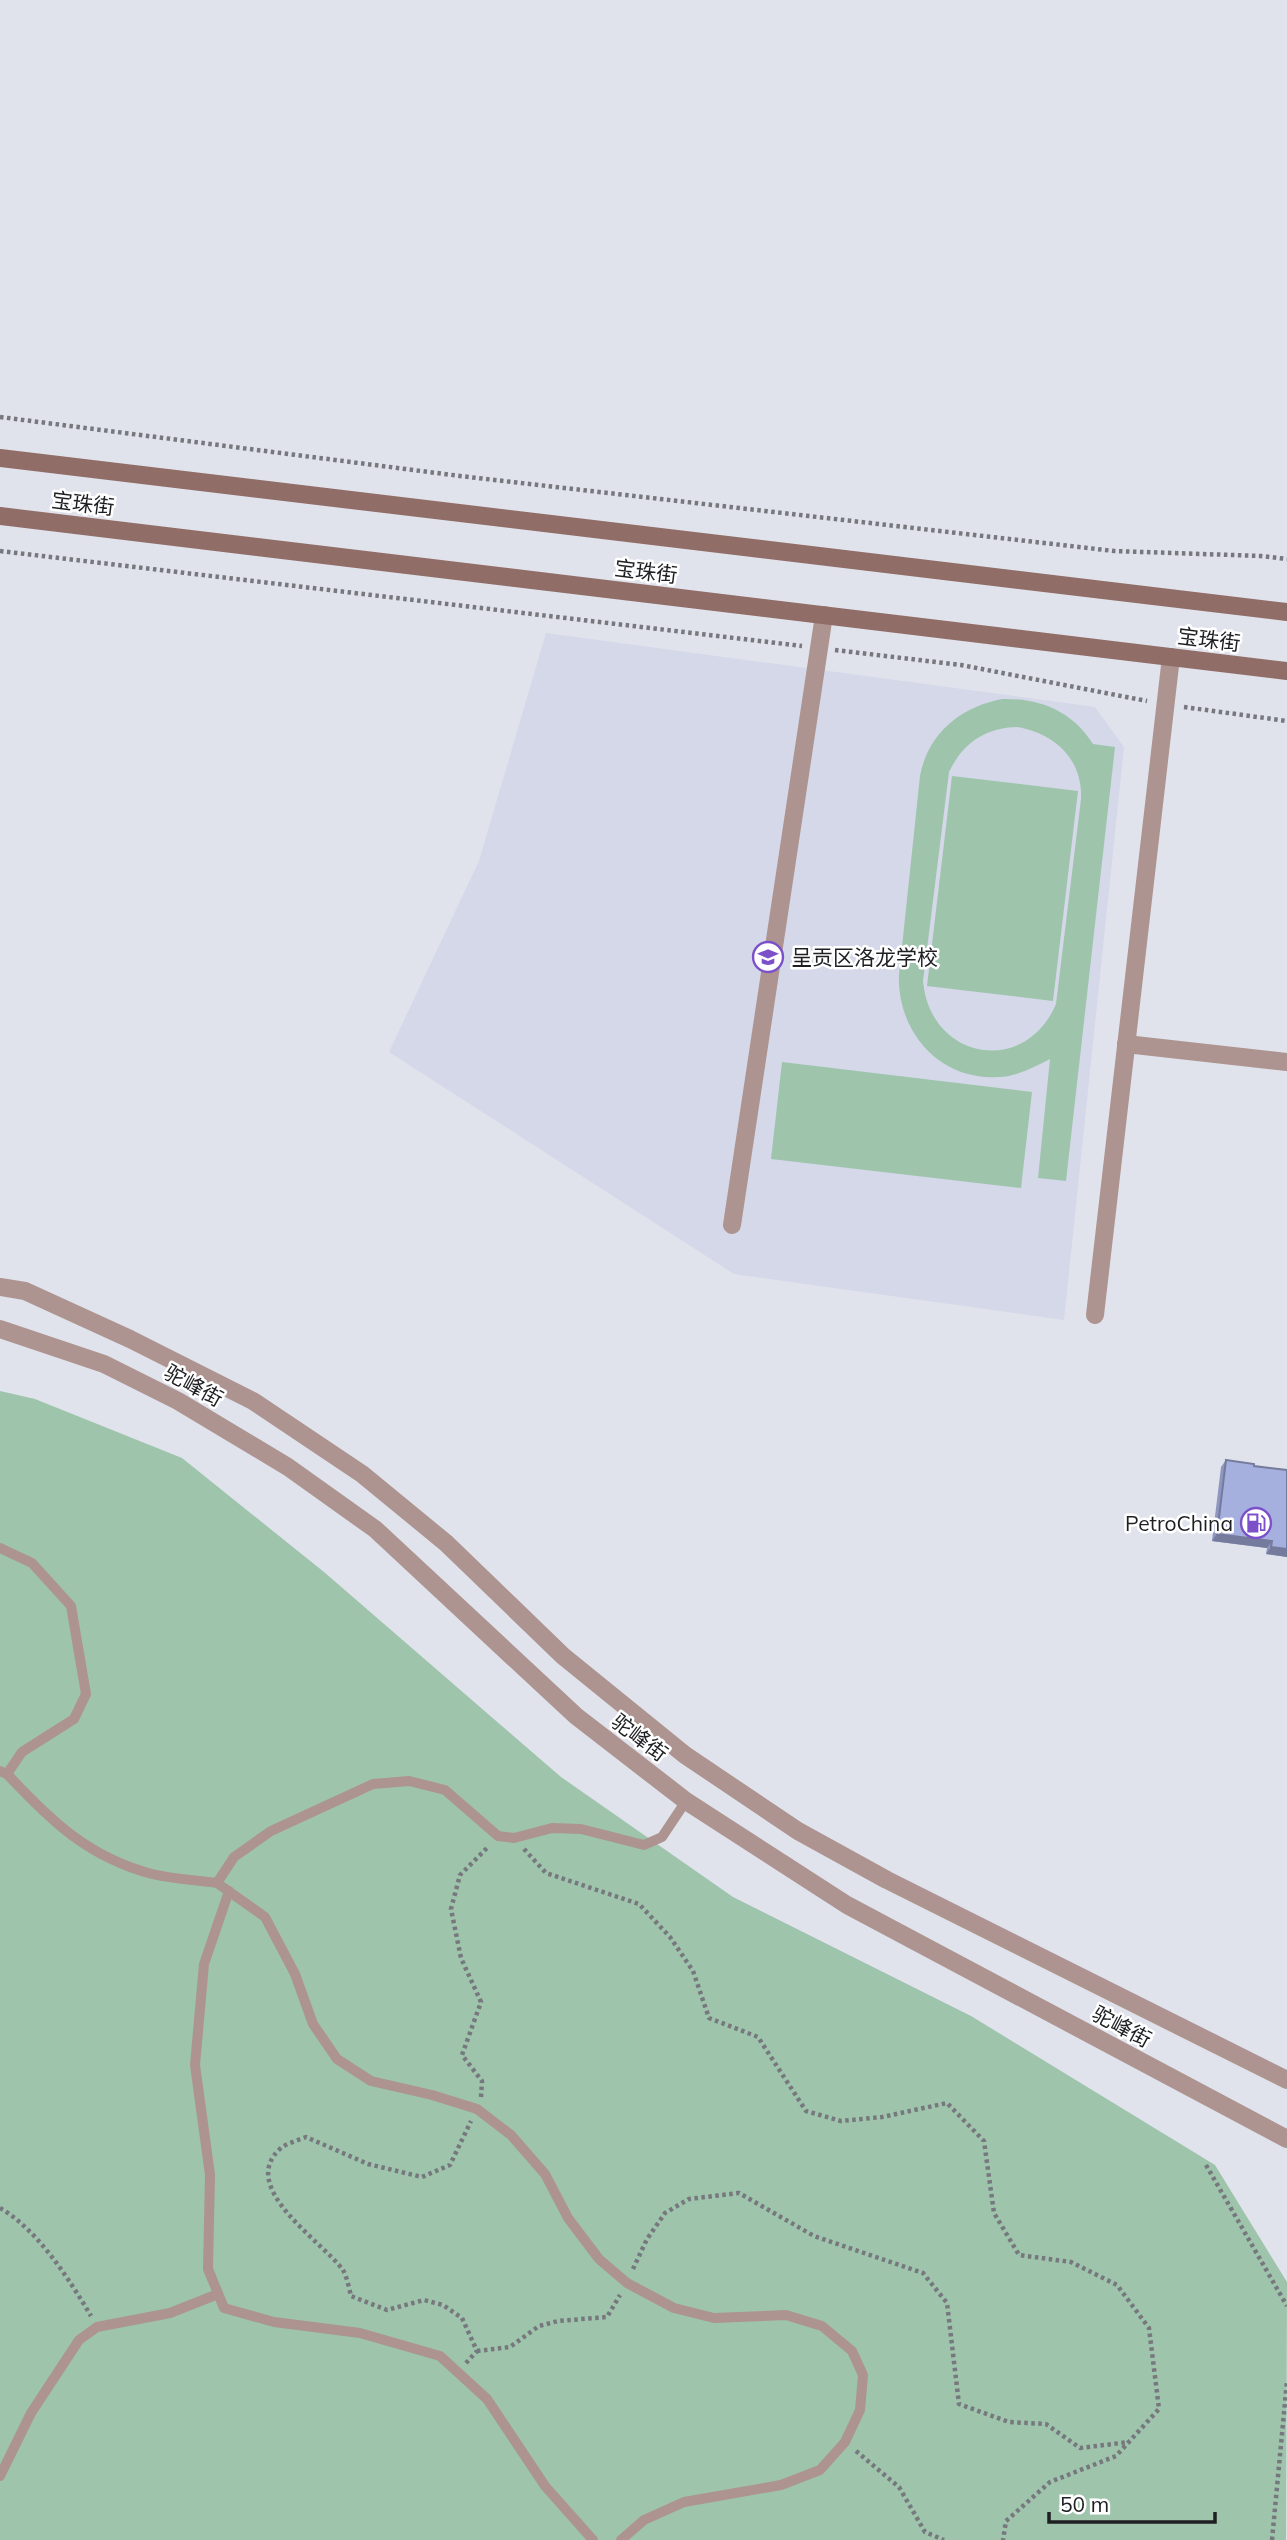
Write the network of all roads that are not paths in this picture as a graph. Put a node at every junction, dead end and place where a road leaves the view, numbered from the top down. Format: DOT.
graph roads {
  1 [pos="0,458"];
  2 [pos="0,516"];
  3 [pos="1287,612"];
  4 [pos="824,615"];
  5 [pos="1171,657"];
  6 [pos="1287,671"];
  7 [pos="1126,1044"];
  8 [pos="1287,1062"];
  9 [pos="732,1225"];
  10 [pos="0,1287"];
  11 [pos="1095,1315"];
  12 [pos="0,1329"];
  13 [pos="0,1548"];
  14 [pos="4,1773"];
  15 [pos="686,1801"];
  16 [pos="217,1883"];
  17 [pos="229,1891"];
  18 [pos="1287,2080"];
  19 [pos="1287,2139"];
  20 [pos="218,2294"];
  21 [pos="0,2476"];
  22 [pos="593,2540"];
  23 [pos="621,2540"];
  1 -- 3 [label="main road, 宝珠街"];
  2 -- 4 [label="main road, 宝珠街"];
  4 -- 5 [label="main road, 宝珠街"];
  4 -- 9 [label="street"];
  5 -- 6 [label="main road, 宝珠街"];
  5 -- 7 [label="street"];
  7 -- 8 [label="street"];
  7 -- 11 [label="street"];
  10 -- 18 [label="street, 驼峰街"];
  12 -- 15 [label="street, 驼峰街"];
  13 -- 14 [label="lane"];
  14 -- 16 [label="lane"];
  15 -- 16 [label="lane"];
  15 -- 19 [label="street, 驼峰街"];
  16 -- 17 [label="lane"];
  17 -- 20 [label="lane"];
  17 -- 23 [label="lane"];
  20 -- 21 [label="lane"];
  20 -- 22 [label="lane"];
}
